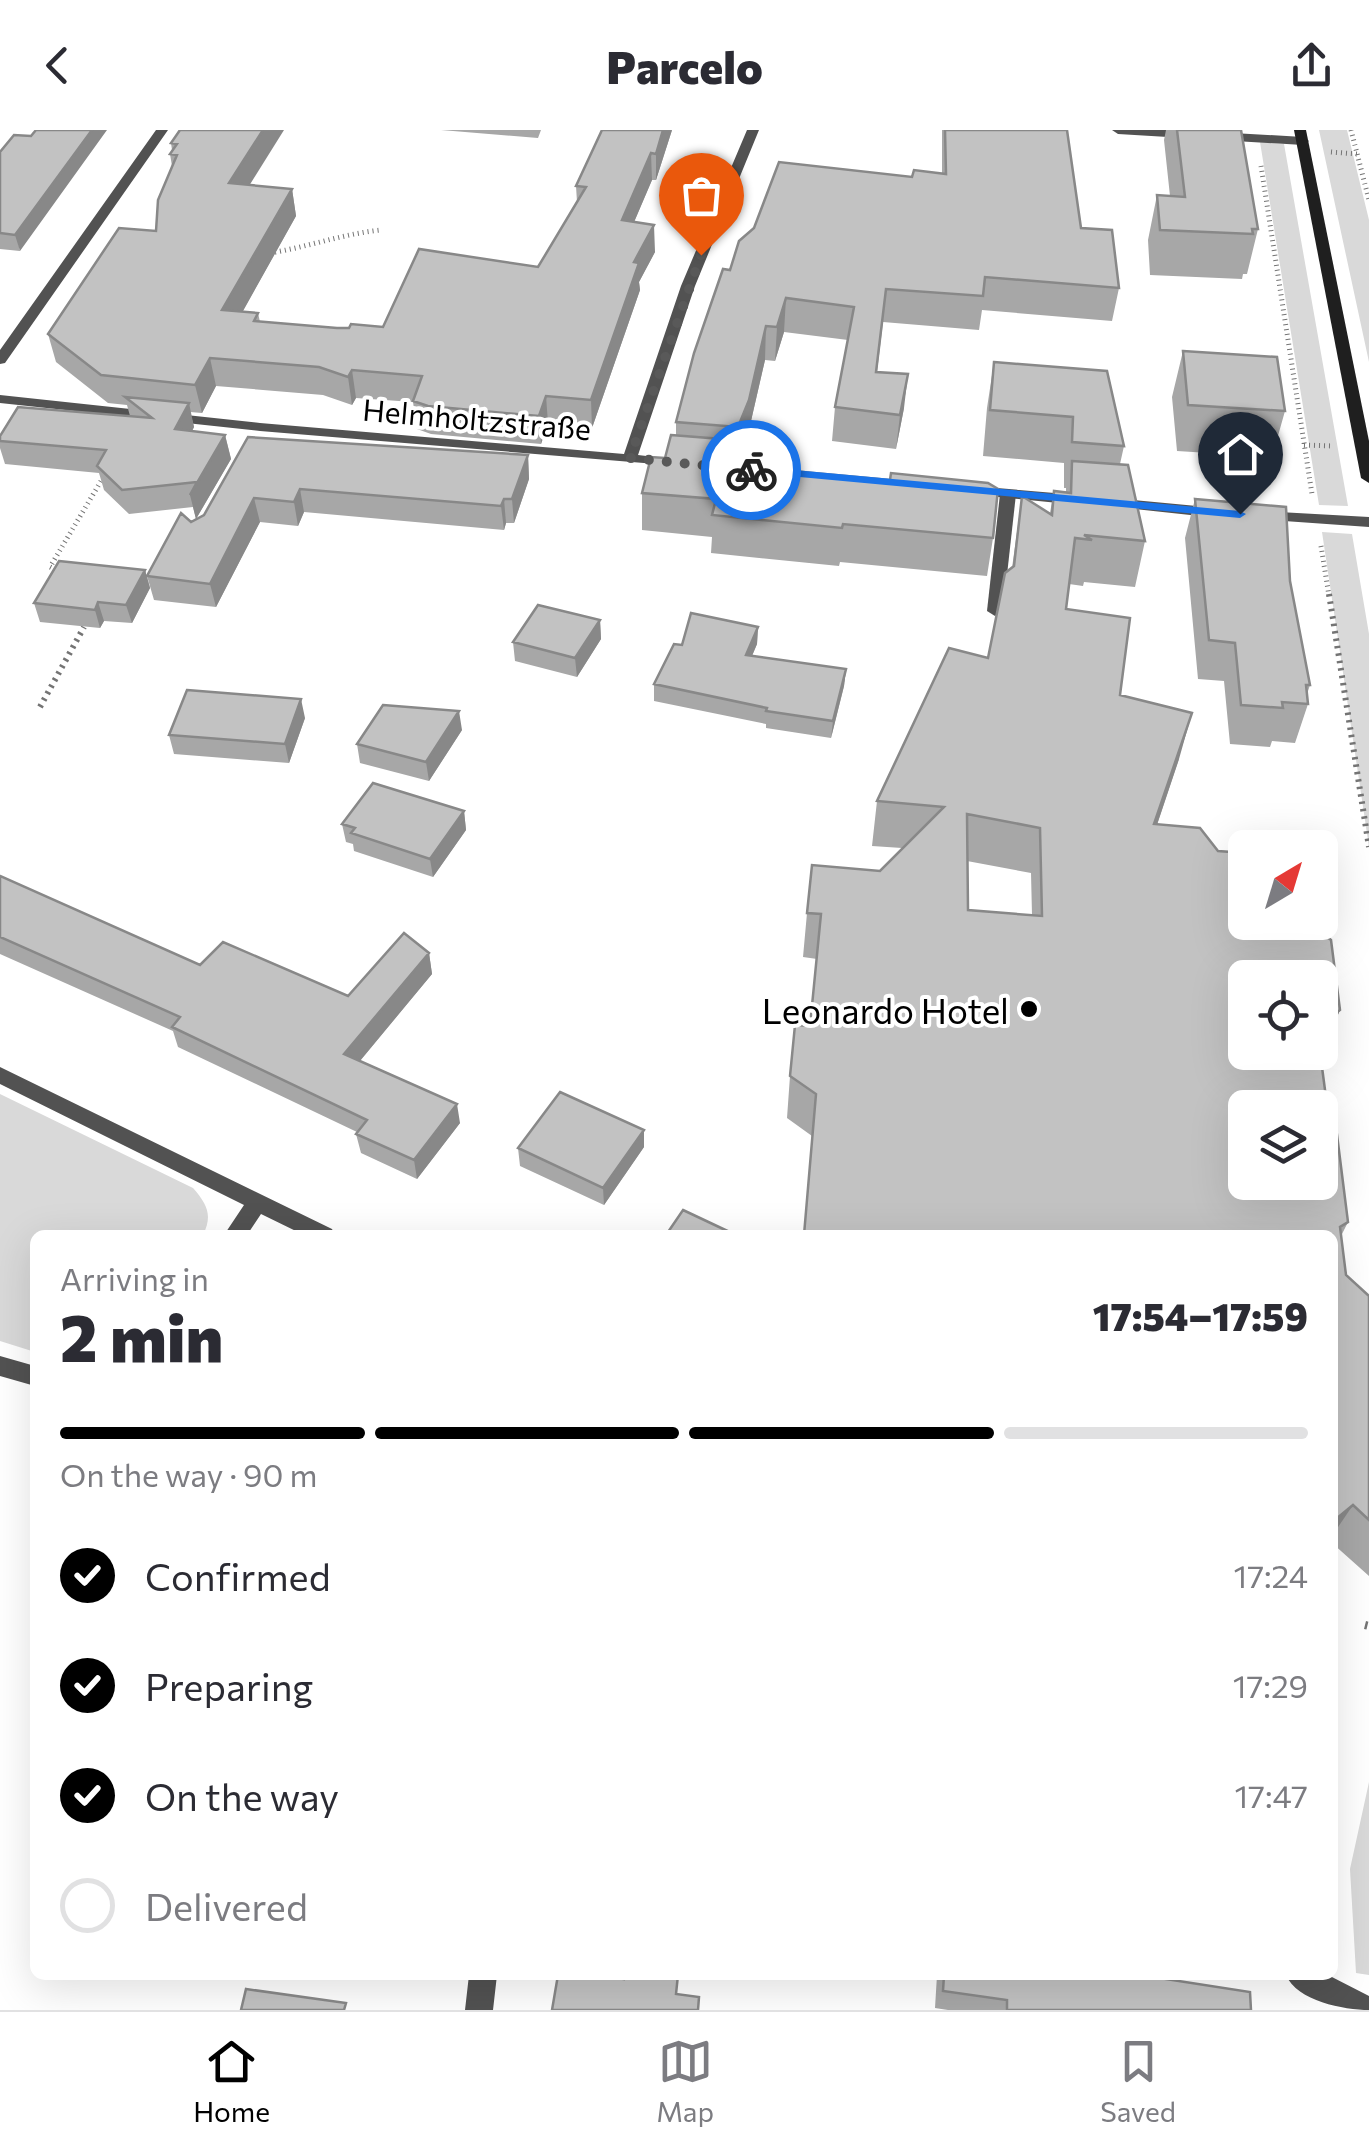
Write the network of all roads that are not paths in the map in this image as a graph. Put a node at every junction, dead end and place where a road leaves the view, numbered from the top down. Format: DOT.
graph roads {
  1 [pos="162,130"];
  2 [pos="753,130"];
  3 [pos="1118,130"];
  4 [pos="1302,136"];
  5 [pos="0,360"];
  6 [pos="0,399"];
  7 [pos="260,427"];
  8 [pos="249,444"];
  9 [pos="630,458"];
  10 [pos="690,464"];
  11 [pos="1369,478"];
  12 [pos="948,489"];
  13 [pos="1008,494"];
  14 [pos="1369,522"];
  15 [pos="995,611"];
  16 [pos="0,1076"];
  17 [pos="258,1202"];
  18 [pos="238,1230"];
  19 [pos="314,1230"];
  20 [pos="0,1366"];
  21 [pos="30,1375"];
  22 [pos="482,1980"];
  23 [pos="1309,1980"];
  24 [pos="479,2010"];
  25 [pos="1364,2010"];
  1 -- 5 [label="street"];
  2 -- 9 [label="street"];
  3 -- 4 [label="street"];
  4 -- 11 [label="street"];
  6 -- 7 [label="street, Helmholtzstraße"];
  7 -- 8 [label="street"];
  7 -- 9 [label="street, Helmholtzstraße"];
  9 -- 10 [label="street, Helmholtzstraße"];
  12 -- 13 [label="street"];
  13 -- 14 [label="street"];
  13 -- 15 [label="street"];
  16 -- 17 [label="street"];
  17 -- 18 [label="street"];
  17 -- 19 [label="street"];
  20 -- 21 [label="street"];
  22 -- 24 [label="street"];
  23 -- 25 [label="street"];
}
